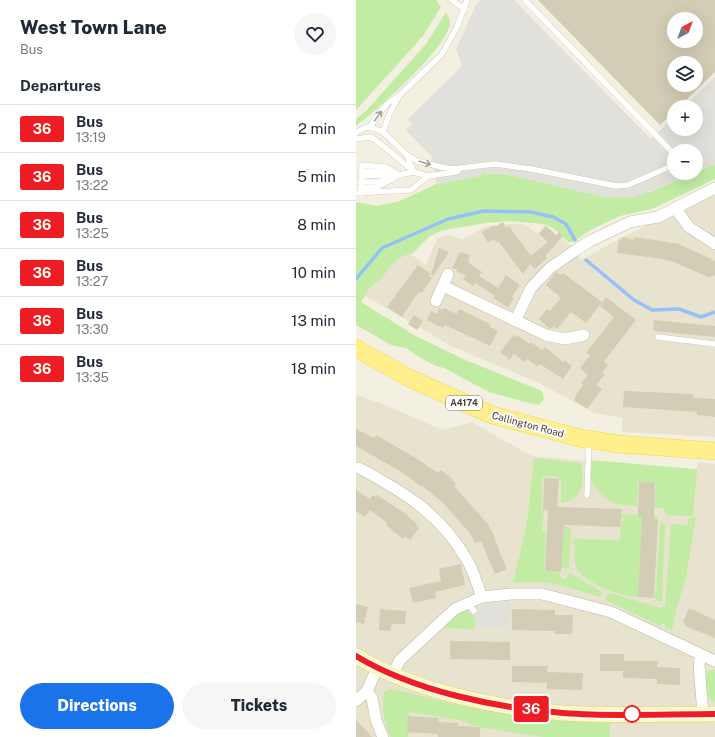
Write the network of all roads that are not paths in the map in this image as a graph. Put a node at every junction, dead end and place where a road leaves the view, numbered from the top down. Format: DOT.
graph roads {
  1 [pos="452,0"];
  2 [pos="467,0"];
  3 [pos="525,0"];
  4 [pos="464,9"];
  5 [pos="399,96"];
  6 [pos="370,127"];
  7 [pos="383,132"];
  8 [pos="356,133"];
  9 [pos="356,139"];
  10 [pos="382,145"];
  11 [pos="667,147"];
  12 [pos="406,154"];
  13 [pos="461,168"];
  14 [pos="667,168"];
  15 [pos="414,172"];
  16 [pos="399,175"];
  17 [pos="428,176"];
  18 [pos="361,184"];
  19 [pos="715,188"];
  20 [pos="675,208"];
  21 [pos="715,244"];
  22 [pos="448,274"];
  23 [pos="443,286"];
  24 [pos="436,301"];
  25 [pos="515,321"];
  26 [pos="584,335"];
  27 [pos="658,337"];
  28 [pos="715,344"];
  29 [pos="356,348"];
  30 [pos="589,439"];
  31 [pos="715,451"];
  32 [pos="359,468"];
  33 [pos="587,495"];
  34 [pos="482,597"];
  35 [pos="701,655"];
  36 [pos="356,656"];
  37 [pos="715,661"];
  38 [pos="376,668"];
  39 [pos="392,675"];
  40 [pos="367,691"];
  41 [pos="356,701"];
  42 [pos="709,714"];
  43 [pos="383,737"];
  1 -- 4 [label="lane"];
  2 -- 4 [label="lane"];
  3 -- 11 [label="lane"];
  4 -- 5 [label="lane"];
  6 -- 5 [label="lane, one-way"];
  5 -- 7 [label="lane"];
  6 -- 7 [label="lane"];
  6 -- 8 [label="lane"];
  6 -- 10 [label="lane"];
  7 -- 12 [label="lane"];
  9 -- 10 [label="lane"];
  10 -- 15 [label="lane"];
  12 -- 13 [label="lane, one-way"];
  12 -- 15 [label="lane"];
  13 -- 14 [label="lane"];
  13 -- 17 [label="lane"];
  15 -- 16 [label="lane"];
  15 -- 17 [label="lane"];
  16 -- 18 [label="lane"];
  16 -- 18 [label="lane"];
  16 -- 18 [label="lane"];
  17 -- 18 [label="lane"];
  19 -- 20 [label="street"];
  20 -- 21 [label="street"];
  20 -- 25 [label="street"];
  22 -- 23 [label="street"];
  23 -- 24 [label="street"];
  23 -- 25 [label="street"];
  25 -- 26 [label="street"];
  27 -- 28 [label="lane"];
  29 -- 30 [label="main road, Callington Road / A4174"];
  30 -- 31 [label="main road, Callington Road / A4174"];
  30 -- 33 [label="lane"];
  32 -- 34 [label="street"];
  34 -- 35 [label="street"];
  34 -- 39 [label="street"];
  35 -- 37 [label="street"];
  35 -- 42 [label="street"];
  36 -- 38 [label="main road"];
  38 -- 39 [label="main road"];
  38 -- 40 [label="street"];
  39 -- 42 [label="main road"];
  40 -- 41 [label="street"];
  40 -- 43 [label="street"];
}
